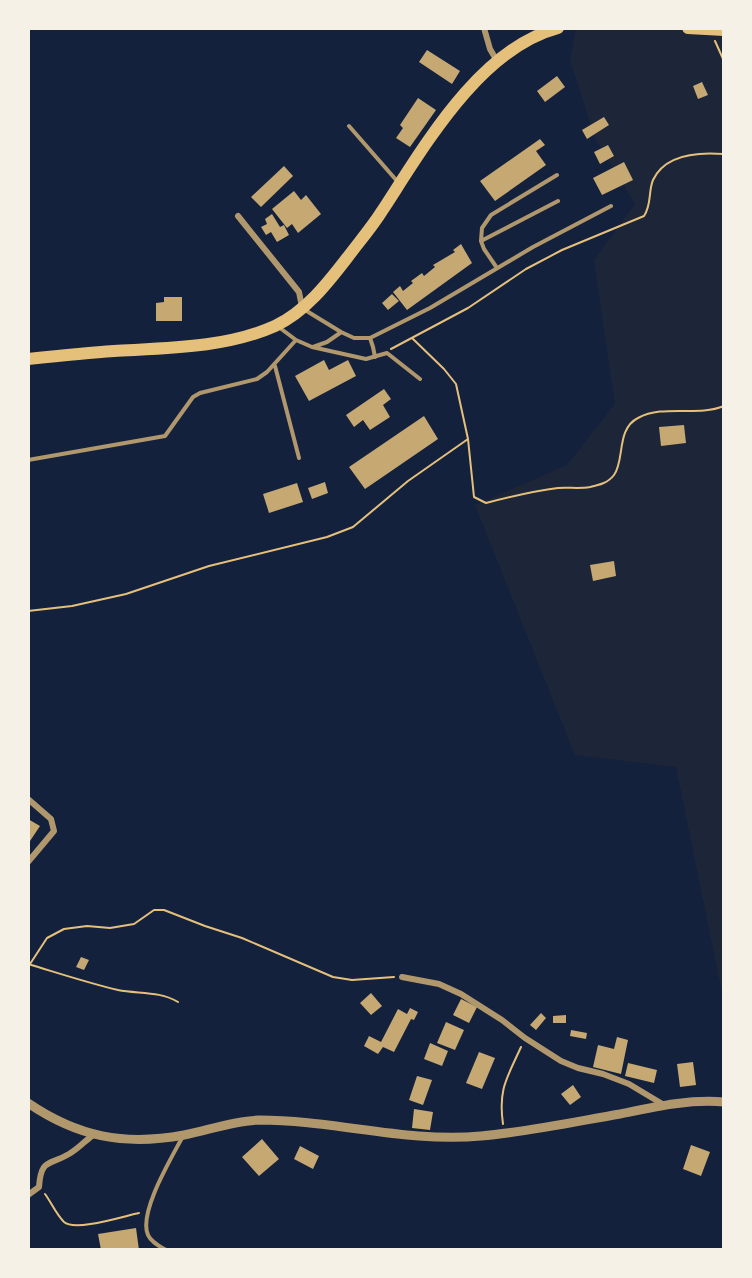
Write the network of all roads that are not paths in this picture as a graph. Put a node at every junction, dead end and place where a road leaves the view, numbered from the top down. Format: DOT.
graph roads {
  1 [pos="484,28"];
  2 [pos="558,28"];
  3 [pos="688,28"];
  4 [pos="717,30"];
  5 [pos="498,61"];
  6 [pos="349,126"];
  7 [pos="556,175"];
  8 [pos="399,184"];
  9 [pos="558,201"];
  10 [pos="611,206"];
  11 [pos="238,216"];
  12 [pos="482,241"];
  13 [pos="497,268"];
  14 [pos="302,308"];
  15 [pos="277,325"];
  16 [pos="340,332"];
  17 [pos="370,338"];
  18 [pos="296,340"];
  19 [pos="312,347"];
  20 [pos="375,357"];
  21 [pos="28,359"];
  22 [pos="274,365"];
  23 [pos="420,379"];
  24 [pos="299,458"];
  25 [pos="28,460"];
  26 [pos="28,800"];
  27 [pos="28,862"];
  28 [pos="402,977"];
  29 [pos="723,1102"];
  30 [pos="28,1103"];
  31 [pos="664,1105"];
  32 [pos="93,1135"];
  33 [pos="183,1135"];
  34 [pos="28,1195"];
  35 [pos="166,1250"];
  1 -- 5 [label="street"];
  2 -- 5 [label="main road"];
  3 -- 4 [label="main road"];
  5 -- 8 [label="main road"];
  6 -- 8 [label="lane"];
  7 -- 12 [label="lane"];
  8 -- 14 [label="main road"];
  9 -- 12 [label="lane"];
  10 -- 13 [label="lane"];
  11 -- 14 [label="street"];
  12 -- 13 [label="lane"];
  13 -- 17 [label="lane"];
  14 -- 15 [label="main road"];
  14 -- 16 [label="lane"];
  15 -- 18 [label="lane"];
  15 -- 21 [label="main road"];
  16 -- 17 [label="lane"];
  16 -- 19 [label="lane"];
  17 -- 20 [label="lane"];
  18 -- 19 [label="lane"];
  18 -- 22 [label="lane"];
  19 -- 20 [label="lane"];
  20 -- 23 [label="lane"];
  22 -- 24 [label="lane"];
  22 -- 25 [label="lane"];
  26 -- 27 [label="street"];
  28 -- 31 [label="street"];
  29 -- 31 [label="street"];
  30 -- 32 [label="street"];
  31 -- 33 [label="street"];
  32 -- 33 [label="street"];
  32 -- 34 [label="street"];
  33 -- 35 [label="lane"];
}
